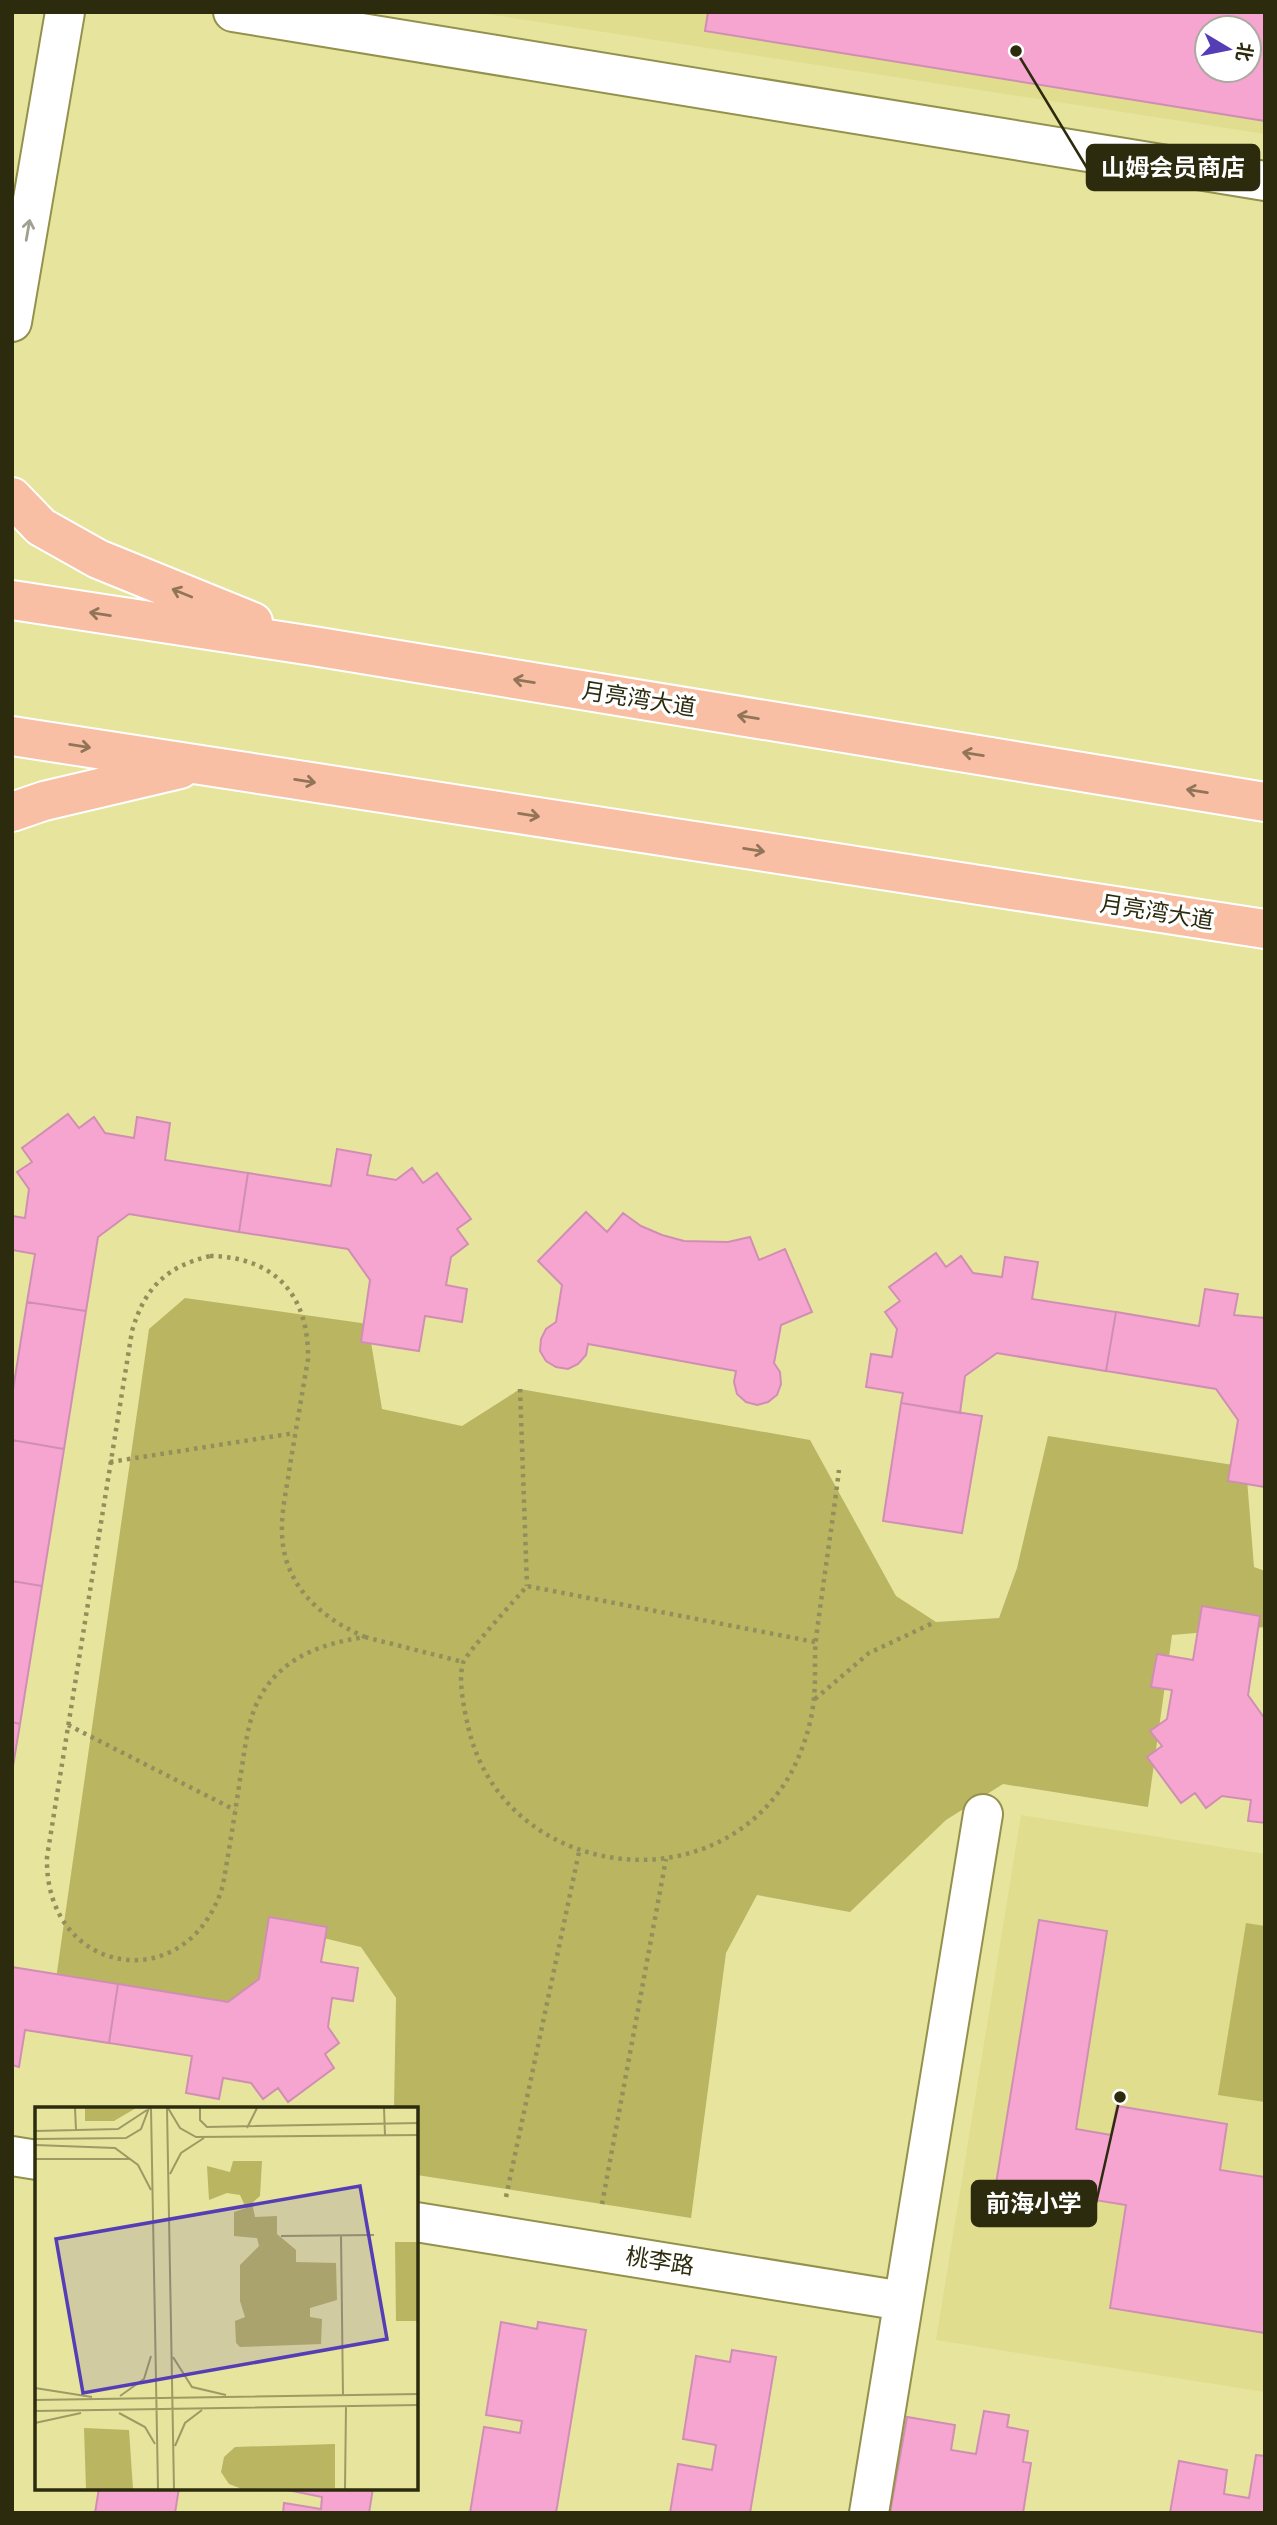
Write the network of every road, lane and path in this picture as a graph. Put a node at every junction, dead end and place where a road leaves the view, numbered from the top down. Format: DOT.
graph roads {
  1 [pos="65,12"];
  2 [pos="233,12"];
  3 [pos="1265,181"];
  4 [pos="12,322"];
  5 [pos="12,496"];
  6 [pos="12,600"];
  7 [pos="313,646"];
  8 [pos="12,736"];
  9 [pos="200,764"];
  10 [pos="1265,802"];
  11 [pos="12,812"];
  12 [pos="1265,929"];
  13 [pos="520,1389"];
  14 [pos="295,1433"];
  15 [pos="110,1462"];
  16 [pos="839,1471"];
  17 [pos="527,1586"];
  18 [pos="936,1622"];
  19 [pos="365,1637"];
  20 [pos="816,1642"];
  21 [pos="463,1661"];
  22 [pos="814,1699"];
  23 [pos="68,1725"];
  24 [pos="235,1810"];
  25 [pos="983,1814"];
  26 [pos="579,1852"];
  27 [pos="666,1859"];
  28 [pos="12,2155"];
  29 [pos="35,2160"];
  30 [pos="602,2204"];
  31 [pos="418,2221"];
  32 [pos="500,2235"];
  33 [pos="903,2301"];
  34 [pos="869,2513"];
  4 -- 1 [label="street, one-way"];
  2 -- 3 [label="street"];
  7 -- 5 [label="main road, one-way"];
  7 -- 6 [label="main road, 月亮湾大道, one-way"];
  10 -- 7 [label="main road, 月亮湾大道, one-way"];
  8 -- 9 [label="main road, 月亮湾大道, one-way"];
  9 -- 11 [label="main road"];
  9 -- 12 [label="main road, 月亮湾大道, one-way"];
  13 -- 17 [label="path"];
  14 -- 15 [label="path"];
  14 -- 15 [label="path"];
  14 -- 19 [label="path"];
  15 -- 23 [label="path"];
  16 -- 20 [label="path"];
  17 -- 20 [label="path"];
  17 -- 21 [label="path"];
  18 -- 22 [label="path"];
  19 -- 21 [label="path"];
  19 -- 24 [label="path"];
  20 -- 22 [label="path"];
  21 -- 26 [label="path"];
  22 -- 27 [label="path"];
  23 -- 24 [label="path"];
  23 -- 24 [label="path"];
  25 -- 33 [label="street"];
  26 -- 27 [label="path"];
  26 -- 32 [label="path"];
  27 -- 30 [label="path"];
  28 -- 29 [label="street"];
  31 -- 32 [label="street, 桃李路"];
  32 -- 33 [label="street, 桃李路"];
  33 -- 34 [label="street"];
}
